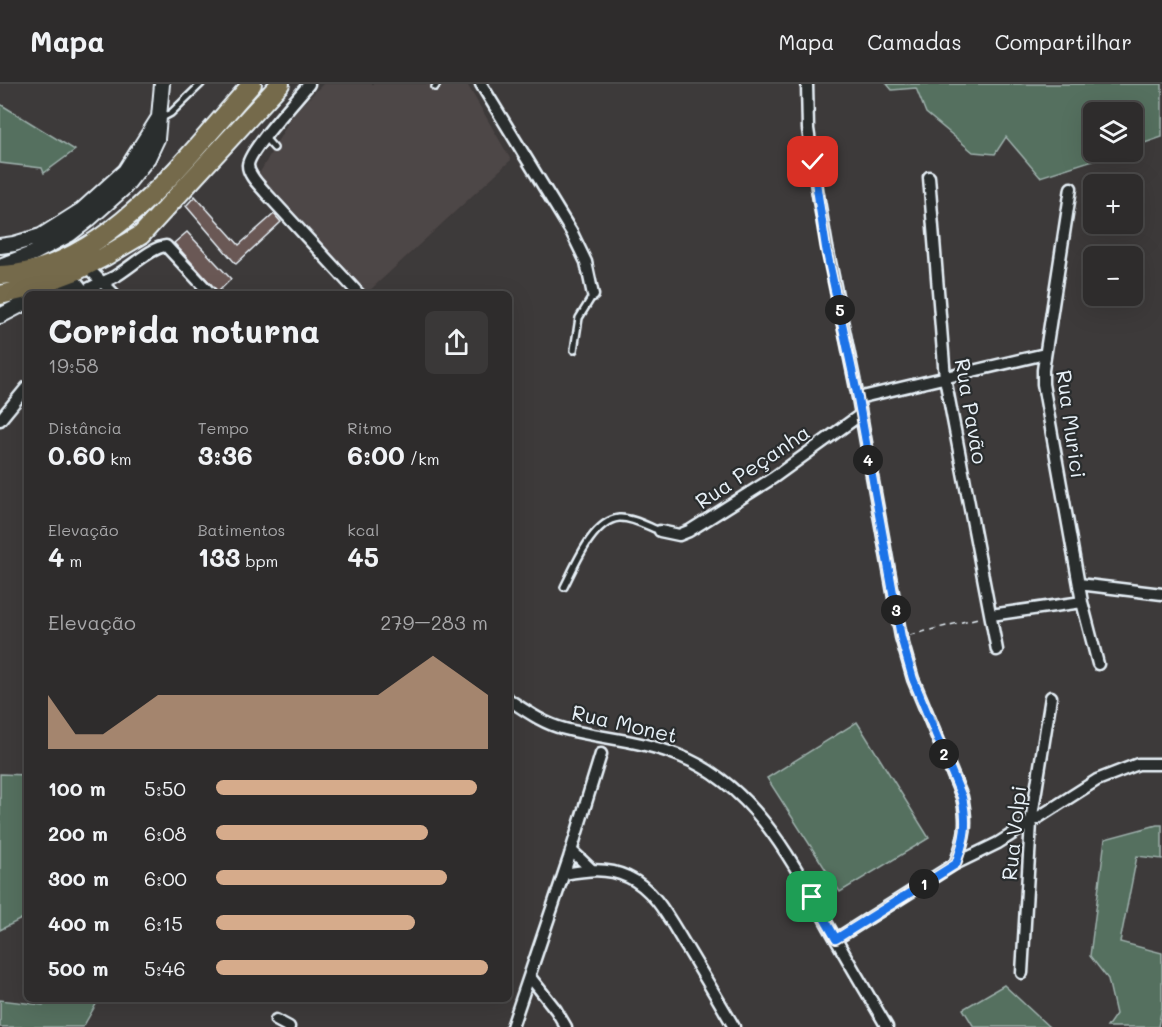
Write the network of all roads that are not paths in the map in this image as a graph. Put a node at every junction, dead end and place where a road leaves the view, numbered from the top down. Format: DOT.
graph roads {
  1 [pos="162,84"];
  2 [pos="201,84"];
  3 [pos="252,84"];
  4 [pos="280,84"];
  5 [pos="309,84"];
  6 [pos="481,84"];
  7 [pos="807,84"];
  8 [pos="158,119"];
  9 [pos="265,138"];
  10 [pos="274,148"];
  11 [pos="929,177"];
  12 [pos="1071,188"];
  13 [pos="0,246"];
  14 [pos="0,266"];
  15 [pos="82,268"];
  16 [pos="0,275"];
  17 [pos="102,282"];
  18 [pos="60,286"];
  19 [pos="50,291"];
  20 [pos="80,291"];
  21 [pos="84,291"];
  22 [pos="111,291"];
  23 [pos="208,291"];
  24 [pos="356,291"];
  25 [pos="0,295"];
  26 [pos="593,295"];
  27 [pos="24,304"];
  28 [pos="2,316"];
  29 [pos="574,350"];
  30 [pos="1045,354"];
  31 [pos="945,378"];
  32 [pos="24,391"];
  33 [pos="858,398"];
  34 [pos="860,415"];
  35 [pos="0,420"];
  36 [pos="660,531"];
  37 [pos="1079,584"];
  38 [pos="564,587"];
  39 [pos="1162,594"];
  40 [pos="1083,602"];
  41 [pos="991,615"];
  42 [pos="997,650"];
  43 [pos="1098,664"];
  44 [pos="1050,697"];
  45 [pos="512,702"];
  46 [pos="601,754"];
  47 [pos="1162,765"];
  48 [pos="1031,822"];
  49 [pos="572,851"];
  50 [pos="956,864"];
  51 [pos="592,870"];
  52 [pos="564,874"];
  53 [pos="836,939"];
  54 [pos="1022,973"];
  55 [pos="530,977"];
  56 [pos="523,998"];
  57 [pos="546,1000"];
  58 [pos="276,1020"];
  59 [pos="288,1027"];
  60 [pos="512,1027"];
  61 [pos="566,1027"];
  62 [pos="734,1027"];
  63 [pos="886,1027"];
  1 -- 8 [label="main road"];
  2 -- 8 [label="lane"];
  3 -- 16 [label="highway"];
  4 -- 15 [label="highway"];
  5 -- 9 [label="street"];
  6 -- 26 [label="street"];
  7 -- 33 [label="street"];
  8 -- 13 [label="main road"];
  8 -- 14 [label="main road"];
  9 -- 10 [label="lane"];
  9 -- 24 [label="street"];
  11 -- 31 [label="street, Rua Pavão"];
  12 -- 30 [label="street, Rua Murici"];
  15 -- 17 [label="street"];
  15 -- 18 [label="main road"];
  15 -- 25 [label="highway"];
  17 -- 21 [label="street"];
  17 -- 22 [label="street"];
  17 -- 23 [label="street"];
  18 -- 19 [label="main road"];
  18 -- 20 [label="main road"];
  26 -- 29 [label="lane"];
  27 -- 28 [label="main road"];
  30 -- 31 [label="street"];
  30 -- 37 [label="street, Rua Murici"];
  31 -- 33 [label="street"];
  31 -- 41 [label="street, Rua Pavão"];
  32 -- 35 [label="street"];
  33 -- 34 [label="street"];
  34 -- 36 [label="street, Rua Peçanha"];
  34 -- 50 [label="street"];
  36 -- 38 [label="lane"];
  37 -- 39 [label="street"];
  37 -- 40 [label="street, Rua Murici"];
  40 -- 41 [label="street"];
  40 -- 43 [label="street, Rua Murici"];
  41 -- 42 [label="street, Rua Pavão"];
  44 -- 48 [label="street, Rua Volpi"];
  45 -- 53 [label="street, Rua Monet"];
  46 -- 49 [label="street"];
  47 -- 48 [label="street"];
  48 -- 50 [label="street"];
  48 -- 54 [label="street, Rua Volpi"];
  49 -- 51 [label="street"];
  49 -- 52 [label="street"];
  50 -- 53 [label="street"];
  51 -- 52 [label="street"];
  51 -- 62 [label="street"];
  52 -- 55 [label="street"];
  53 -- 63 [label="street, Rua Monet"];
  55 -- 56 [label="street"];
  55 -- 57 [label="street"];
  56 -- 57 [label="street"];
  56 -- 60 [label="street"];
  57 -- 61 [label="street"];
  58 -- 59 [label="street"];
}
